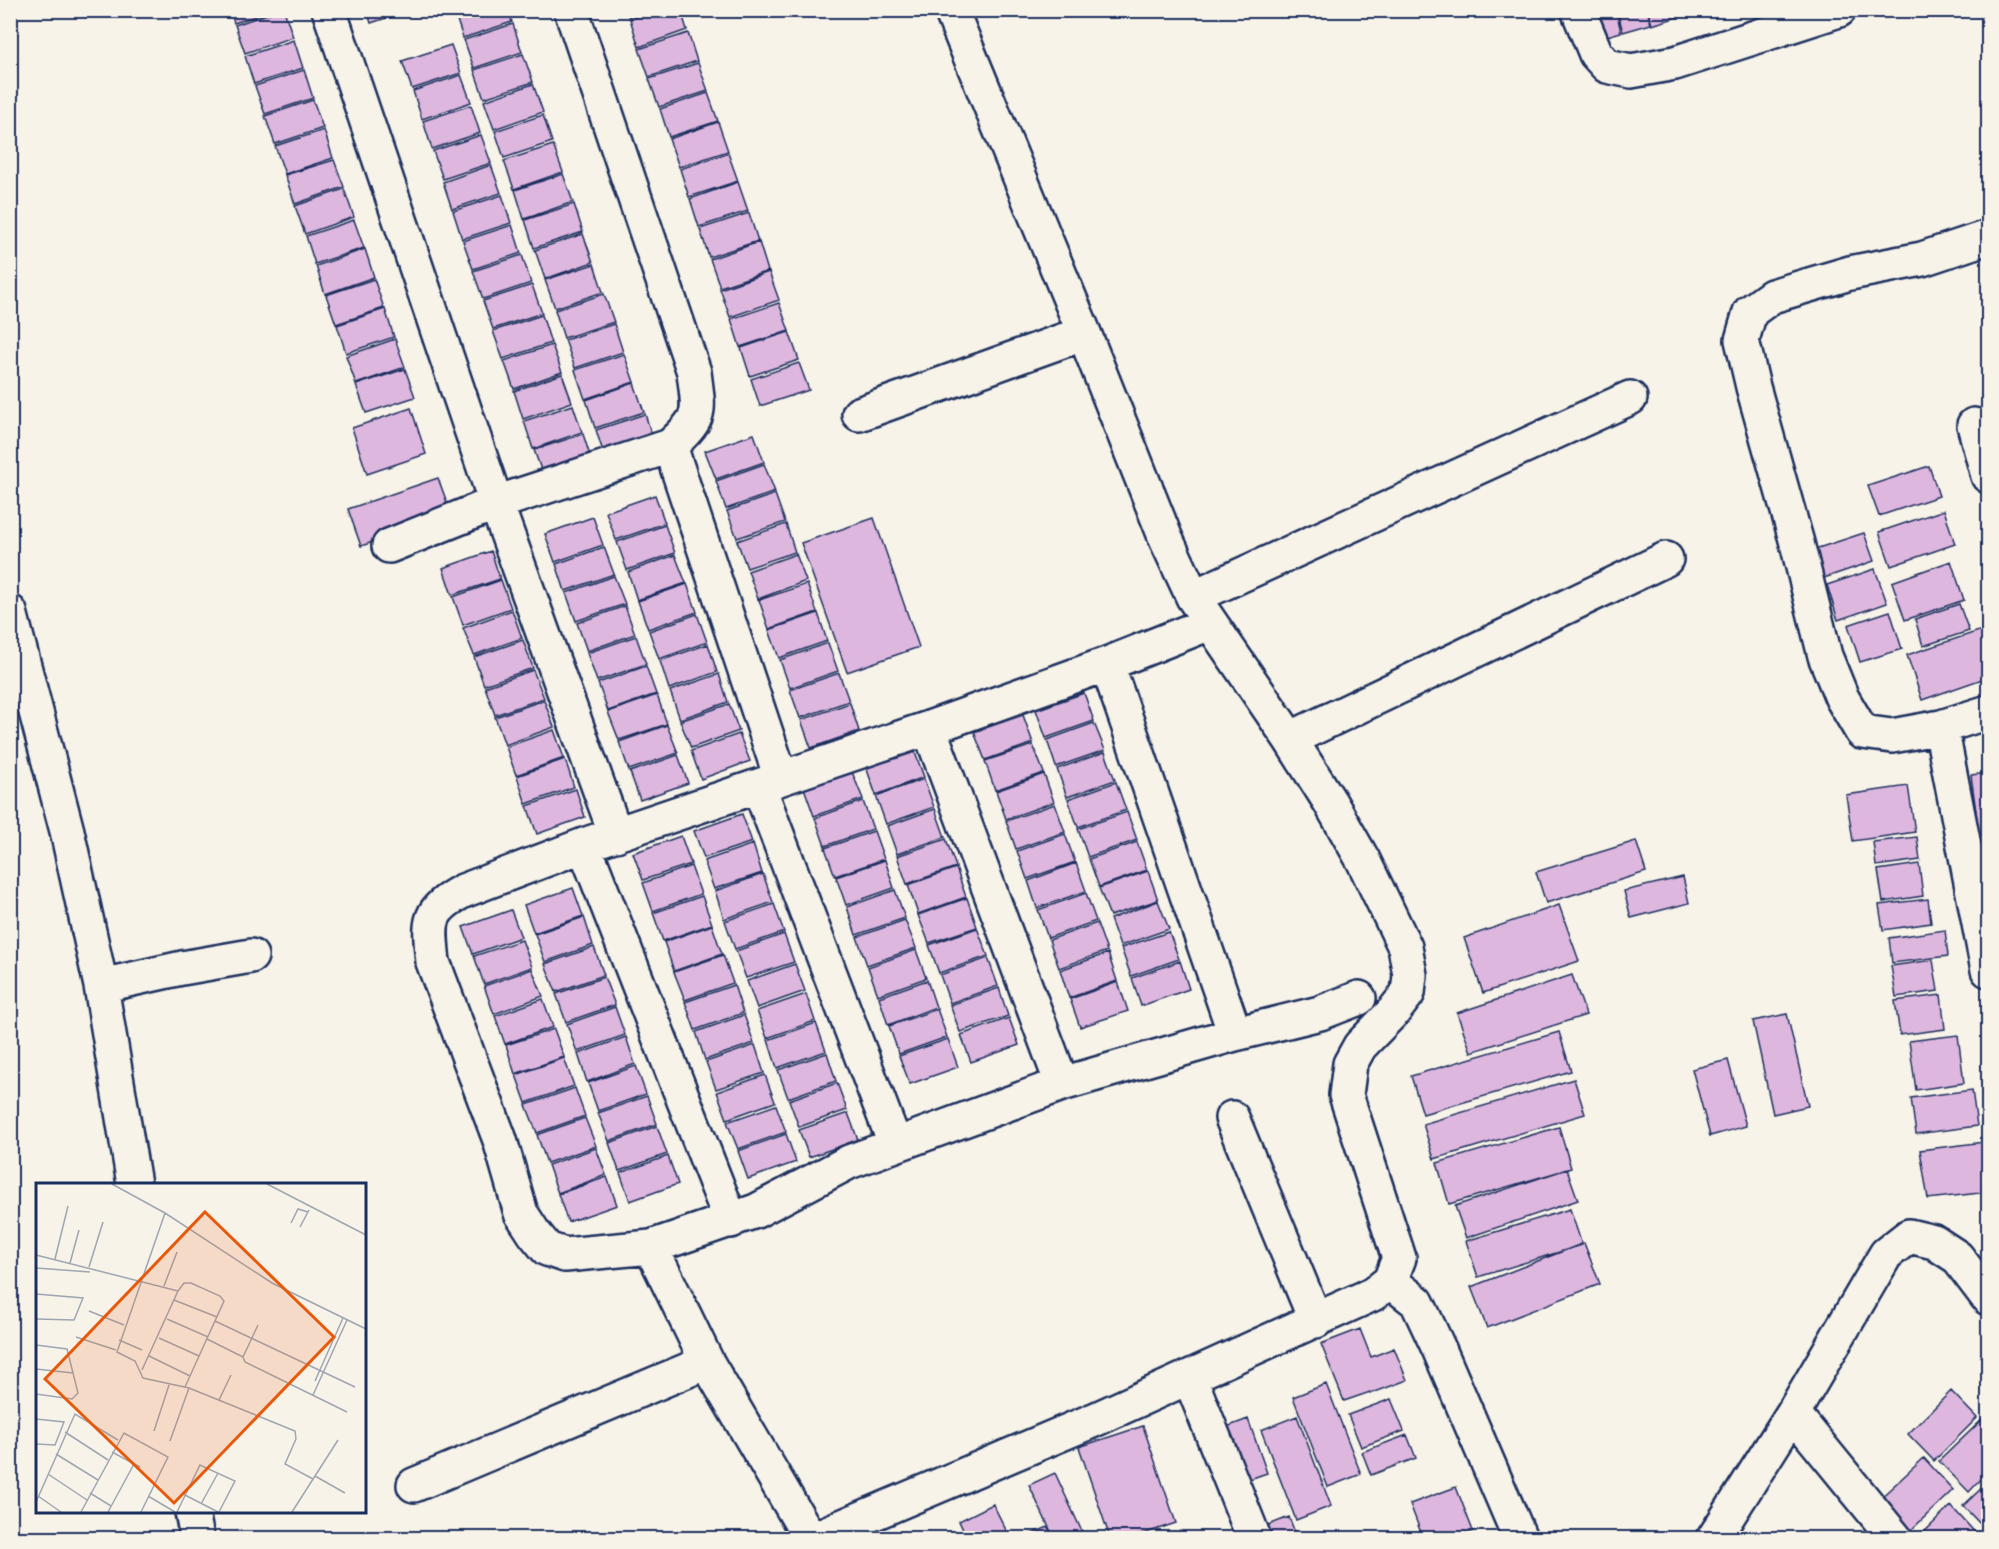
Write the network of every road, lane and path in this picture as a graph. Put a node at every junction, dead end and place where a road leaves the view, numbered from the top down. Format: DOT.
graph roads {
  1 [pos="329,10"];
  2 [pos="571,10"];
  3 [pos="951,10"];
  4 [pos="1578,10"];
  5 [pos="1839,10"];
  6 [pos="1989,237"];
  7 [pos="1084,333"];
  8 [pos="1630,398"];
  9 [pos="859,414"];
  10 [pos="1974,425"];
  11 [pos="670,446"];
  12 [pos="1989,476"];
  13 [pos="496,503"];
  14 [pos="389,546"];
  15 [pos="1666,559"];
  16 [pos="1201,610"];
  17 [pos="10,612"];
  18 [pos="1107,664"];
  19 [pos="1989,712"];
  20 [pos="1941,727"];
  21 [pos="928,728"];
  22 [pos="1290,739"];
  23 [pos="770,783"];
  24 [pos="616,835"];
  25 [pos="584,845"];
  26 [pos="251,956"];
  27 [pos="1989,970"];
  28 [pos="101,987"];
  29 [pos="1359,998"];
  30 [pos="1235,1034"];
  31 [pos="1062,1084"];
  32 [pos="1232,1118"];
  33 [pos="895,1144"];
  34 [pos="134,1183"];
  35 [pos="731,1221"];
  36 [pos="651,1247"];
  37 [pos="1390,1281"];
  38 [pos="1989,1298"];
  39 [pos="1316,1321"];
  40 [pos="707,1362"];
  41 [pos="1190,1378"];
  42 [pos="1793,1413"];
  43 [pos="414,1485"];
  44 [pos="192,1513"];
  45 [pos="197,1539"];
  46 [pos="810,1539"];
  47 [pos="814,1539"];
  48 [pos="1254,1539"];
  49 [pos="1520,1539"];
  50 [pos="1714,1539"];
  51 [pos="1895,1539"];
  1 -- 13 [label="street"];
  2 -- 11 [label="street"];
  3 -- 7 [label="street"];
  4 -- 5 [label="street"];
  6 -- 20 [label="street"];
  7 -- 9 [label="street"];
  7 -- 16 [label="street"];
  8 -- 16 [label="street"];
  10 -- 12 [label="street"];
  11 -- 13 [label="street"];
  11 -- 23 [label="street"];
  13 -- 14 [label="street"];
  13 -- 24 [label="street"];
  15 -- 22 [label="street"];
  16 -- 18 [label="street"];
  16 -- 22 [label="street"];
  17 -- 28 [label="street"];
  18 -- 21 [label="street"];
  18 -- 30 [label="street"];
  19 -- 20 [label="street"];
  20 -- 27 [label="street"];
  21 -- 23 [label="street"];
  21 -- 31 [label="street"];
  22 -- 37 [label="street"];
  23 -- 24 [label="street"];
  23 -- 33 [label="street"];
  24 -- 25 [label="street"];
  25 -- 35 [label="street"];
  25 -- 36 [label="street"];
  26 -- 28 [label="street"];
  28 -- 34 [label="street"];
  29 -- 30 [label="street"];
  30 -- 31 [label="street"];
  31 -- 33 [label="street"];
  32 -- 39 [label="street"];
  33 -- 35 [label="street"];
  35 -- 36 [label="street"];
  36 -- 40 [label="street"];
  37 -- 39 [label="street"];
  37 -- 49 [label="street"];
  38 -- 42 [label="street"];
  39 -- 41 [label="street"];
  40 -- 43 [label="street"];
  40 -- 46 [label="street"];
  41 -- 47 [label="street"];
  41 -- 48 [label="street"];
  42 -- 50 [label="street"];
  42 -- 51 [label="street"];
  44 -- 45 [label="street"];
}
